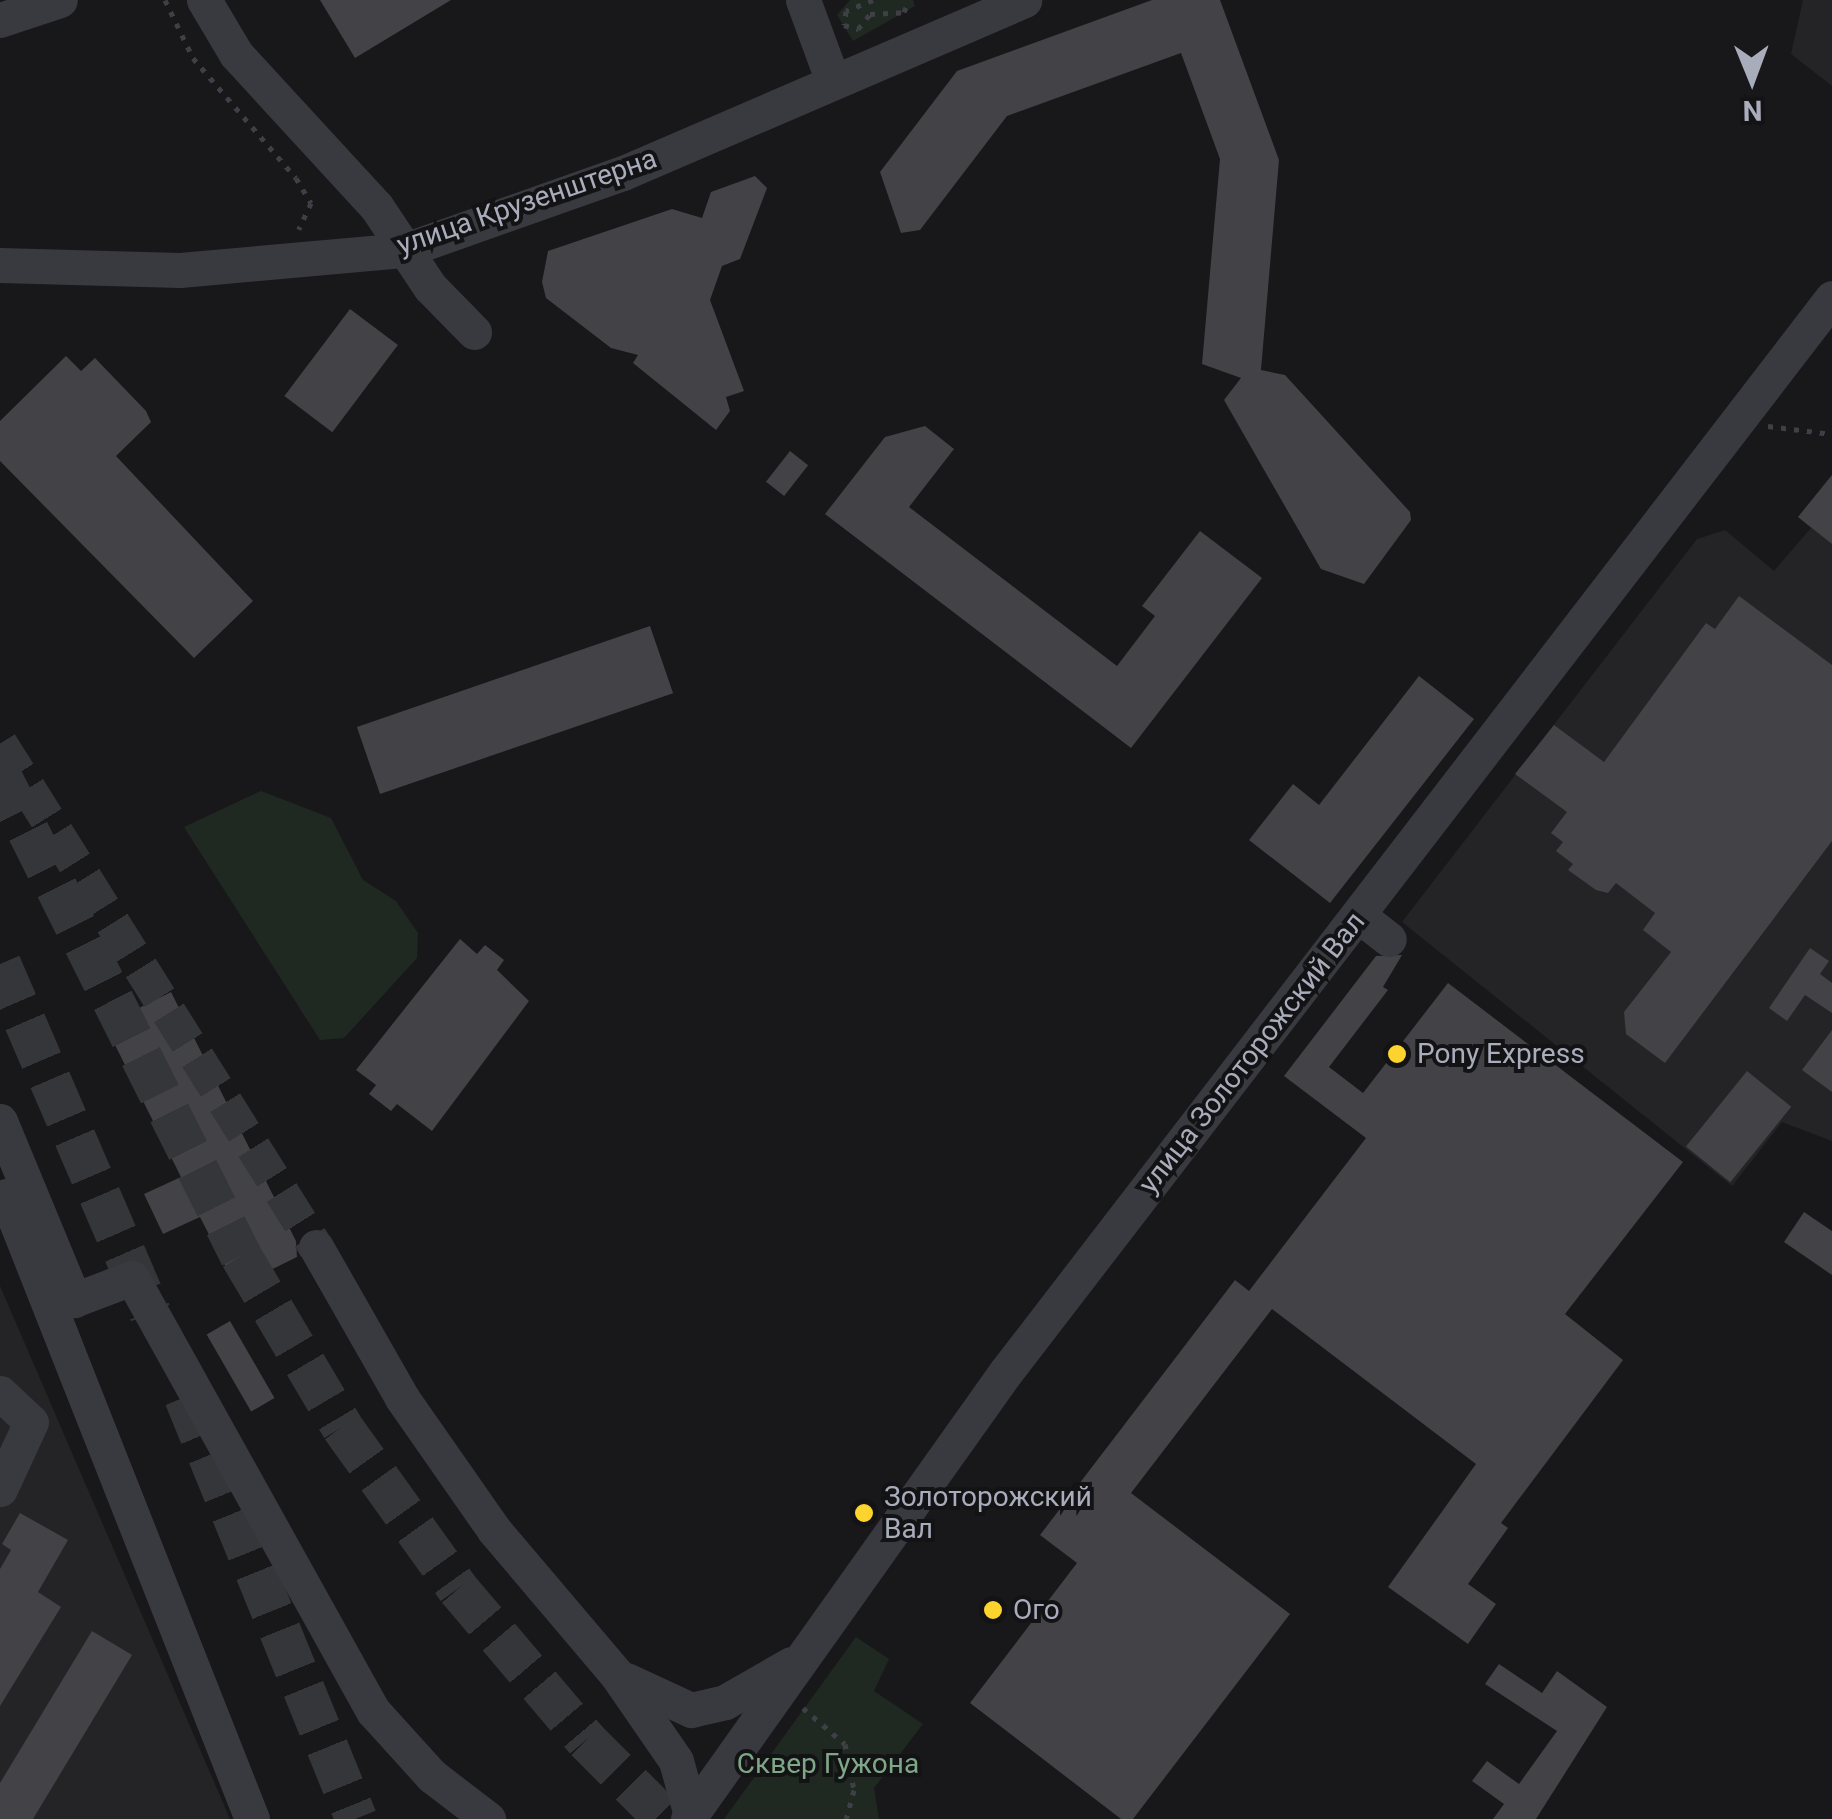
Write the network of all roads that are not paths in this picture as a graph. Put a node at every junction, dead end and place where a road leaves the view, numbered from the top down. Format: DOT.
graph roads {
  1 [pos="60,0"];
  2 [pos="204,0"];
  3 [pos="803,0"];
  4 [pos="1024,0"];
  5 [pos="0,20"];
  6 [pos="832,79"];
  7 [pos="404,250"];
  8 [pos="0,265"];
  9 [pos="1832,298"];
  10 [pos="474,332"];
  11 [pos="1358,916"];
  12 [pos="1388,939"];
  13 [pos="0,1121"];
  14 [pos="0,1181"];
  15 [pos="316,1246"];
  16 [pos="0,1393"];
  17 [pos="0,1489"];
  18 [pos="803,1657"];
  19 [pos="617,1675"];
  20 [pos="689,1817"];
  21 [pos="252,1819"];
  22 [pos="488,1819"];
  1 -- 5 [label="street"];
  2 -- 7 [label="street"];
  3 -- 6 [label="street"];
  4 -- 6 [label="street, улица Крузенштерна"];
  6 -- 7 [label="street, улица Крузенштерна"];
  7 -- 8 [label="street, улица Крузенштерна"];
  7 -- 10 [label="street"];
  9 -- 11 [label="street, улица Золоторожский Вал"];
  11 -- 12 [label="street"];
  11 -- 18 [label="street, улица Золоторожский Вал"];
  13 -- 22 [label="street"];
  14 -- 21 [label="street"];
  15 -- 19 [label="street"];
  16 -- 17 [label="street"];
  18 -- 19 [label="street"];
  18 -- 20 [label="street, улица Золоторожский Вал"];
  19 -- 20 [label="street"];
}
